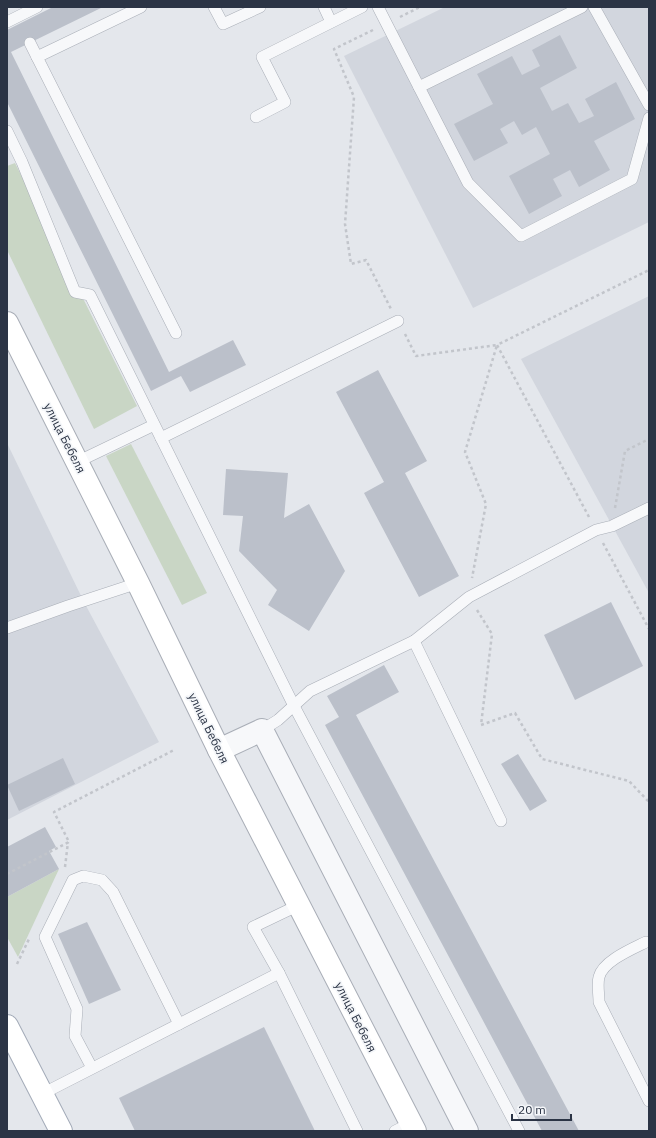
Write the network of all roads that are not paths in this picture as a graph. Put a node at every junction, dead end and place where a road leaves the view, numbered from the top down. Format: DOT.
graph roads {
  1 [pos="37,7"];
  2 [pos="141,7"];
  3 [pos="214,7"];
  4 [pos="260,7"];
  5 [pos="324,7"];
  6 [pos="362,7"];
  7 [pos="378,7"];
  8 [pos="582,7"];
  9 [pos="594,7"];
  10 [pos="14,21"];
  11 [pos="331,22"];
  12 [pos="30,43"];
  13 [pos="37,57"];
  14 [pos="419,87"];
  15 [pos="649,105"];
  16 [pos="256,117"];
  17 [pos="649,118"];
  18 [pos="7,131"];
  19 [pos="398,321"];
  20 [pos="7,323"];
  21 [pos="176,333"];
  22 [pos="154,425"];
  23 [pos="161,438"];
  24 [pos="77,462"];
  25 [pos="649,508"];
  26 [pos="138,584"];
  27 [pos="7,628"];
  28 [pos="414,641"];
  29 [pos="294,706"];
  30 [pos="262,730"];
  31 [pos="219,750"];
  32 [pos="501,821"];
  33 [pos="299,905"];
  34 [pos="646,942"];
  35 [pos="279,973"];
  36 [pos="179,1024"];
  37 [pos="7,1026"];
  38 [pos="92,1068"];
  39 [pos="42,1094"];
  40 [pos="649,1101"];
  41 [pos="407,1128"];
  42 [pos="61,1131"];
  43 [pos="357,1131"];
  44 [pos="467,1131"];
  45 [pos="519,1131"];
  1 -- 10 [label="lane"];
  2 -- 13 [label="lane"];
  3 -- 4 [label="lane"];
  5 -- 11 [label="lane"];
  6 -- 11 [label="lane"];
  7 -- 14 [label="lane"];
  8 -- 14 [label="lane"];
  9 -- 15 [label="lane"];
  11 -- 16 [label="lane"];
  12 -- 13 [label="lane"];
  13 -- 21 [label="lane"];
  14 -- 17 [label="lane"];
  18 -- 22 [label="lane"];
  19 -- 23 [label="lane"];
  20 -- 24 [label="main road, улица Бебеля"];
  22 -- 23 [label="lane"];
  22 -- 24 [label="lane"];
  23 -- 29 [label="lane"];
  24 -- 26 [label="main road, улица Бебеля"];
  25 -- 28 [label="lane"];
  26 -- 27 [label="lane"];
  26 -- 31 [label="main road, улица Бебеля"];
  28 -- 29 [label="lane"];
  28 -- 32 [label="lane"];
  29 -- 30 [label="lane"];
  29 -- 45 [label="lane"];
  30 -- 31 [label="street"];
  30 -- 44 [label="street"];
  31 -- 33 [label="main road, улица Бебеля"];
  33 -- 35 [label="lane"];
  33 -- 41 [label="main road, улица Бебеля"];
  34 -- 40 [label="lane"];
  35 -- 36 [label="lane"];
  35 -- 43 [label="lane"];
  36 -- 38 [label="lane"];
  36 -- 38 [label="lane"];
  37 -- 39 [label="main road"];
  38 -- 39 [label="lane"];
  39 -- 42 [label="main road"];
}
